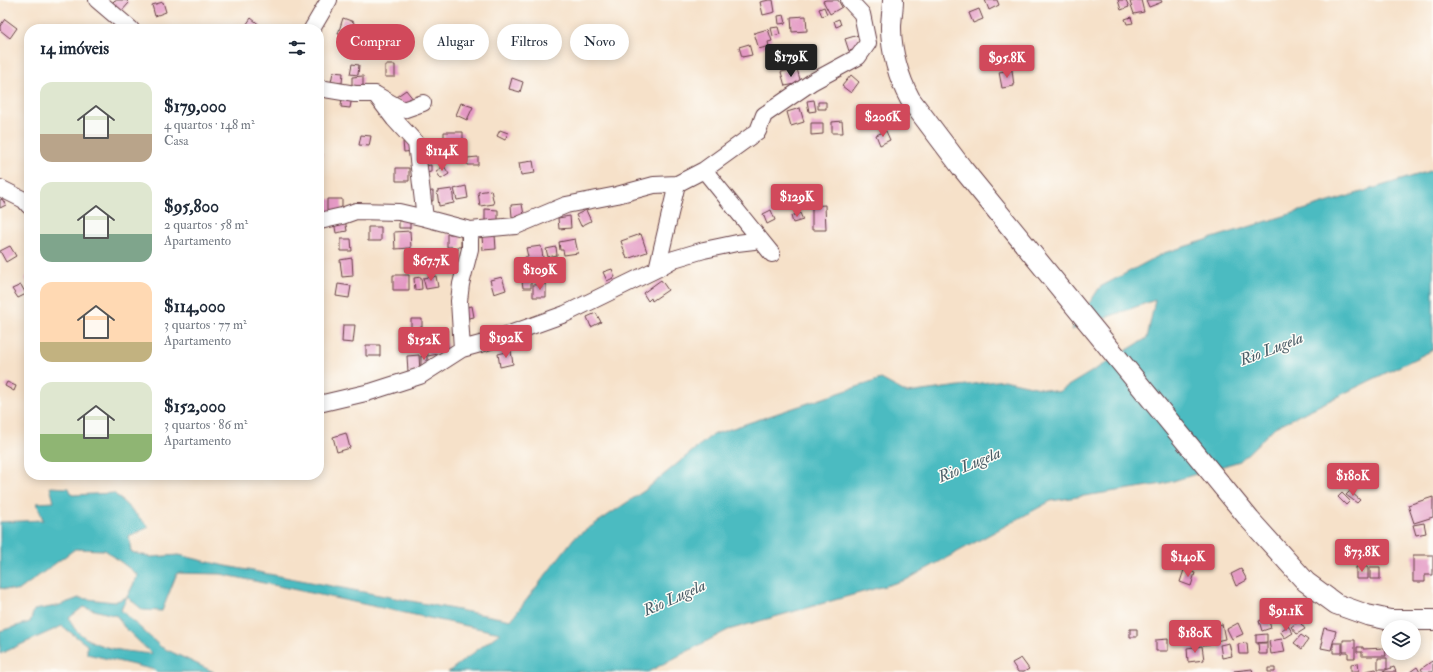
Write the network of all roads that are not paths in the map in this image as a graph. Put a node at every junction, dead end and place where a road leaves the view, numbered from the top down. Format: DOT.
graph roads {
  1 [pos="97,0"];
  2 [pos="329,0"];
  3 [pos="849,0"];
  4 [pos="893,0"];
  5 [pos="125,24"];
  6 [pos="315,24"];
  7 [pos="324,89"];
  8 [pos="375,94"];
  9 [pos="423,103"];
  10 [pos="704,170"];
  11 [pos="677,184"];
  12 [pos="0,188"];
  13 [pos="24,200"];
  14 [pos="425,218"];
  15 [pos="324,220"];
  16 [pos="470,230"];
  17 [pos="760,239"];
  18 [pos="772,254"];
  19 [pos="657,269"];
  20 [pos="462,349"];
  21 [pos="324,403"];
  22 [pos="1433,620"];
  1 -- 5 [label="street"];
  2 -- 6 [label="street"];
  3 -- 10 [label="street"];
  4 -- 22 [label="main road"];
  7 -- 8 [label="street"];
  8 -- 9 [label="street"];
  8 -- 14 [label="street"];
  10 -- 11 [label="street"];
  10 -- 17 [label="street"];
  11 -- 16 [label="street"];
  11 -- 19 [label="street"];
  12 -- 13 [label="street"];
  14 -- 15 [label="street"];
  14 -- 16 [label="street"];
  16 -- 20 [label="street"];
  17 -- 18 [label="street"];
  17 -- 19 [label="street"];
  19 -- 20 [label="street"];
  20 -- 21 [label="street"];
}
